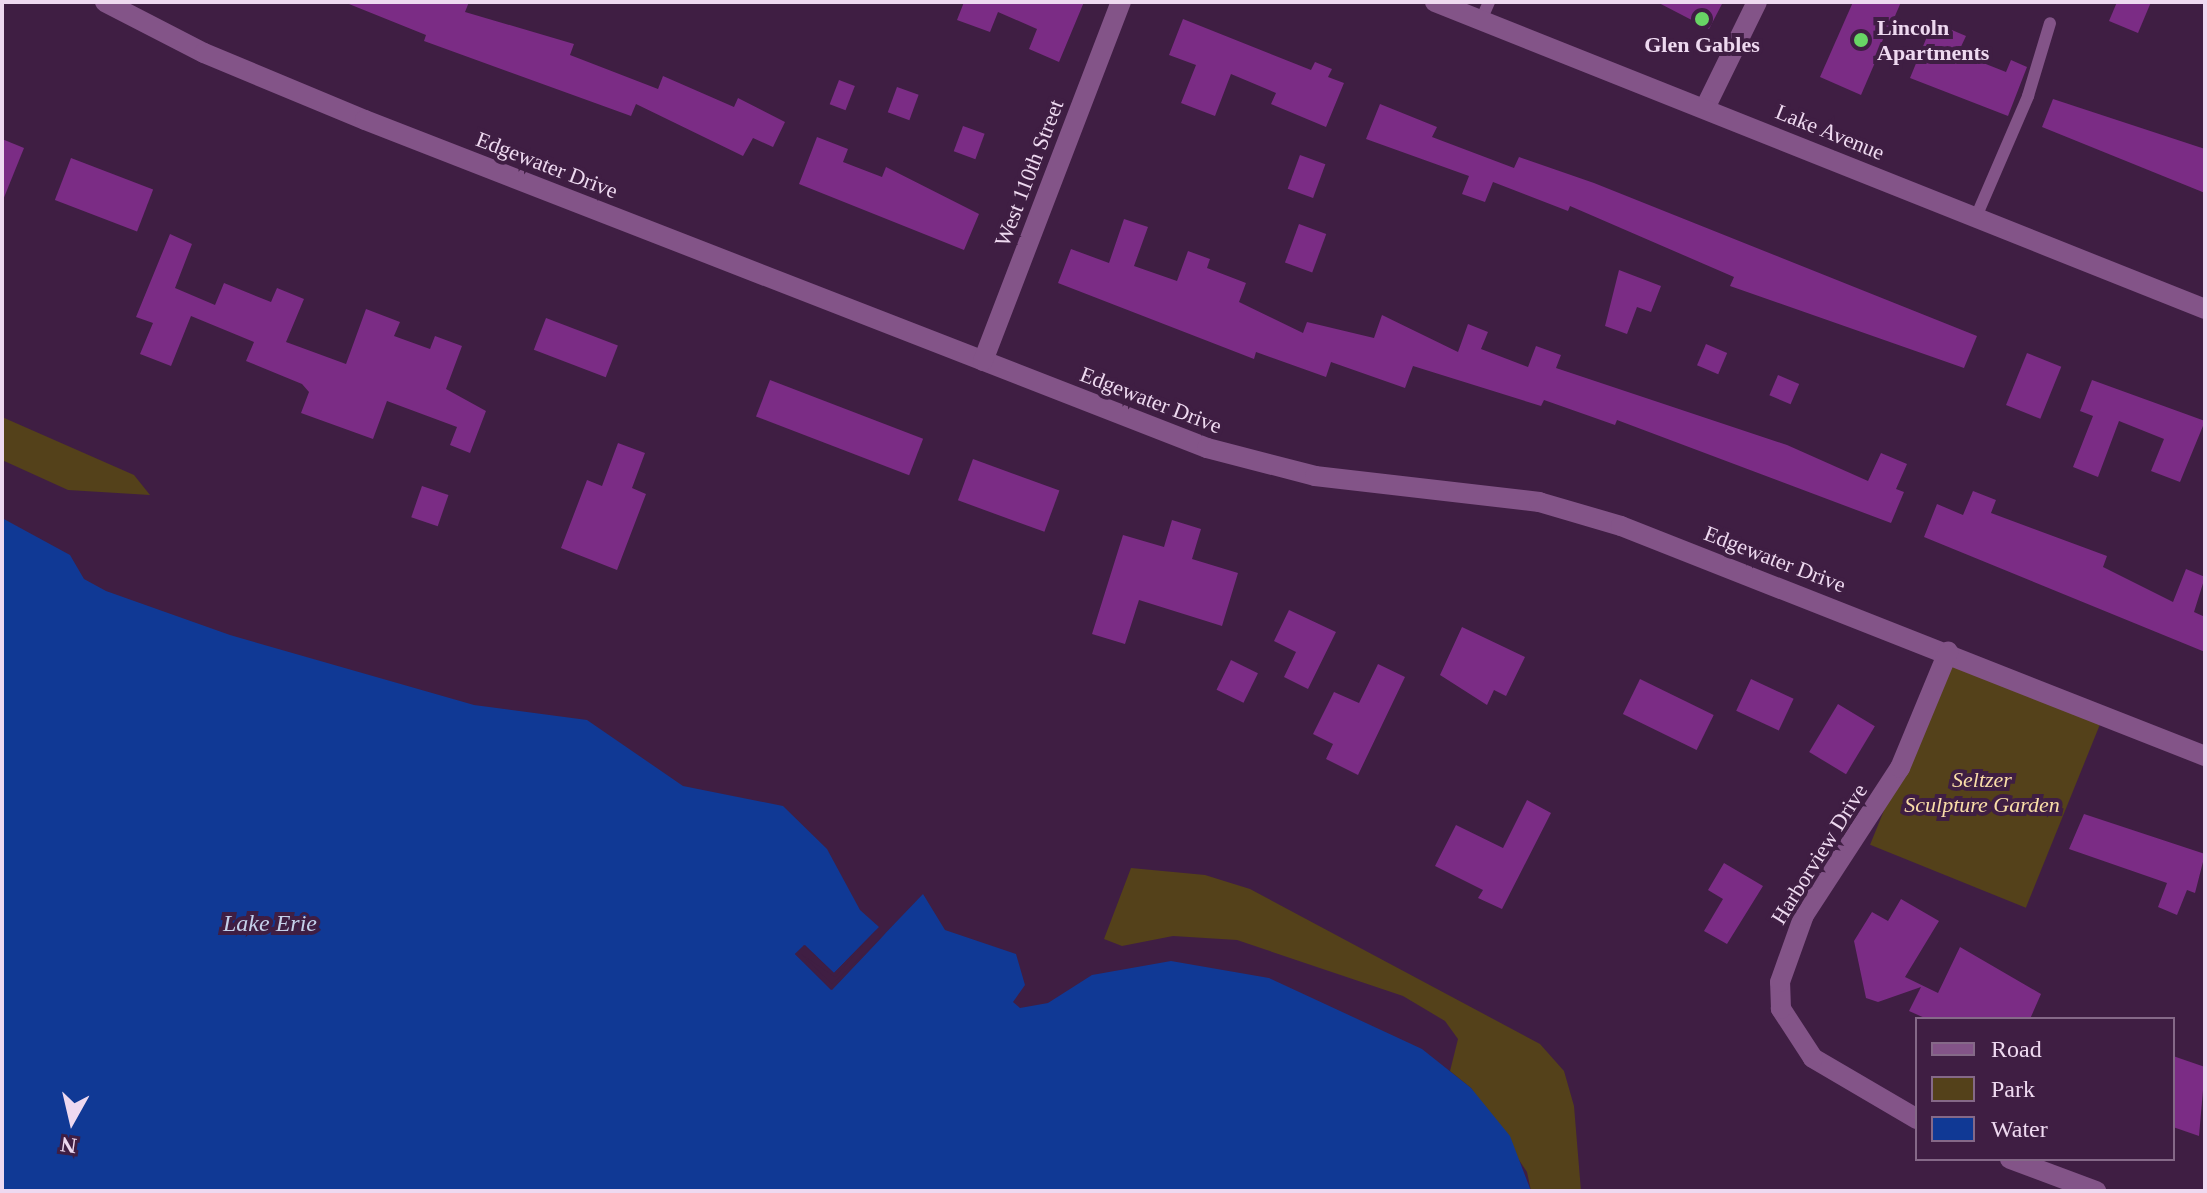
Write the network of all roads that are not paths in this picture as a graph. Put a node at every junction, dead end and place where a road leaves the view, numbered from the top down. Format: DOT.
graph roads {
  1 [pos="105,2"];
  2 [pos="1121,2"];
  3 [pos="1435,2"];
  4 [pos="1757,2"];
  5 [pos="1485,11"];
  6 [pos="2050,23"];
  7 [pos="1705,108"];
  8 [pos="1976,217"];
  9 [pos="2205,309"];
  10 [pos="983,361"];
  11 [pos="1948,652"];
  12 [pos="2205,756"];
  13 [pos="1915,1118"];
  14 [pos="2015,1161"];
  15 [pos="2096,1191"];
  1 -- 10 [label="street, Edgewater Drive"];
  2 -- 10 [label="street, West 110th Street"];
  3 -- 5 [label="street, Lake Avenue"];
  4 -- 7 [label="street"];
  5 -- 7 [label="street, Lake Avenue"];
  6 -- 8 [label="lane"];
  7 -- 8 [label="street, Lake Avenue"];
  8 -- 9 [label="street, Lake Avenue"];
  10 -- 11 [label="street, Edgewater Drive"];
  11 -- 12 [label="street, Edgewater Drive"];
  11 -- 13 [label="street, Harborview Drive"];
  14 -- 15 [label="street"];
}
